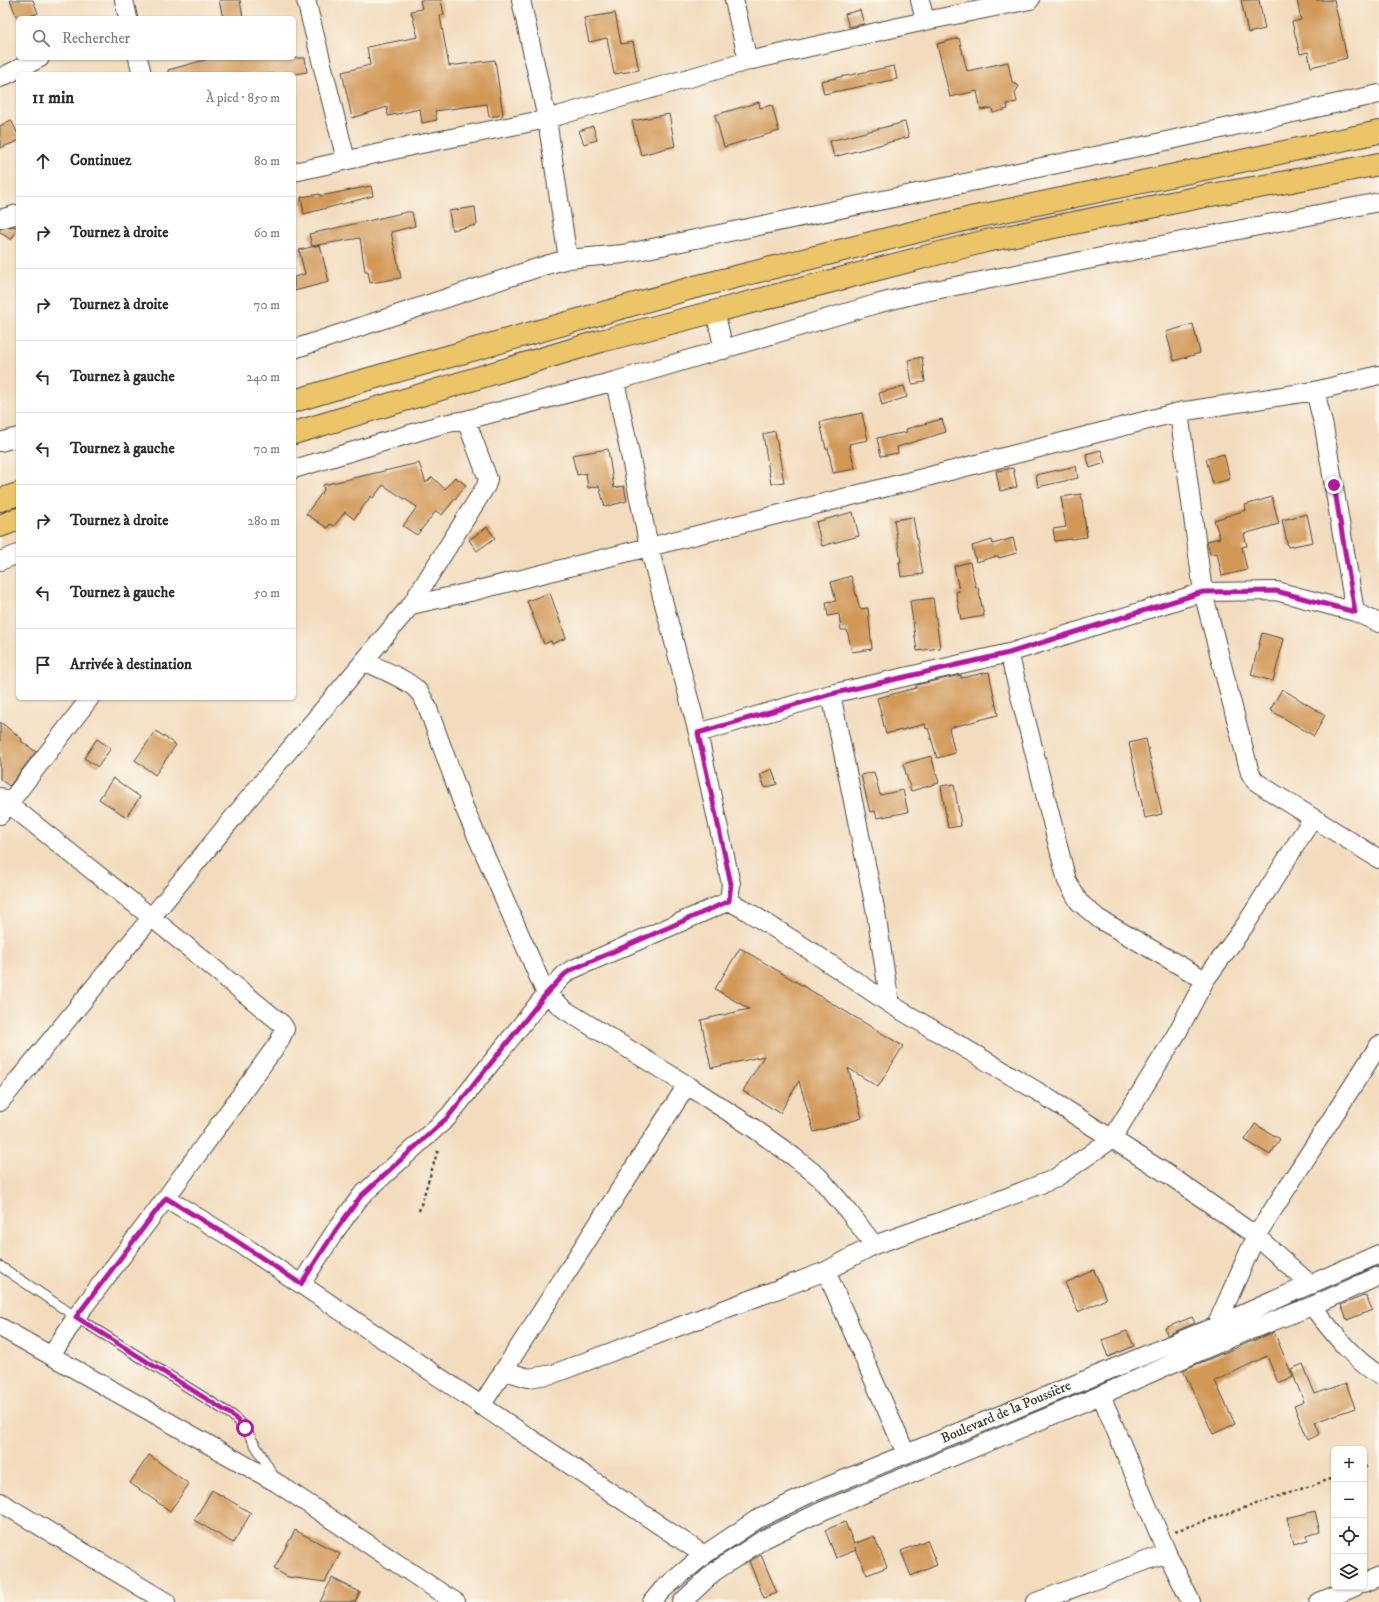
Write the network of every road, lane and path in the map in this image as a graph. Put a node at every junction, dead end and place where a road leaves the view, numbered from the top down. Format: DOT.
graph roads {
  1 [pos="124,0"];
  2 [pos="306,0"];
  3 [pos="521,0"];
  4 [pos="734,0"];
  5 [pos="920,0"];
  6 [pos="1030,0"];
  7 [pos="128,16"];
  8 [pos="925,21"];
  9 [pos="36,60"];
  10 [pos="138,60"];
  11 [pos="748,61"];
  12 [pos="142,72"];
  13 [pos="0,78"];
  14 [pos="1379,94"];
  15 [pos="547,119"];
  16 [pos="1379,132"];
  17 [pos="346,160"];
  18 [pos="1379,164"];
  19 [pos="296,172"];
  20 [pos="1379,202"];
  21 [pos="16,215"];
  22 [pos="0,219"];
  23 [pos="568,259"];
  24 [pos="715,311"];
  25 [pos="296,348"];
  26 [pos="724,350"];
  27 [pos="1379,375"];
  28 [pos="614,381"];
  29 [pos="1316,391"];
  30 [pos="296,400"];
  31 [pos="1179,412"];
  32 [pos="466,420"];
  33 [pos="296,432"];
  34 [pos="16,437"];
  35 [pos="0,442"];
  36 [pos="296,468"];
  37 [pos="16,495"];
  38 [pos="0,500"];
  39 [pos="16,520"];
  40 [pos="0,526"];
  41 [pos="649,547"];
  42 [pos="16,555"];
  43 [pos="0,562"];
  44 [pos="1203,592"];
  45 [pos="411,605"];
  46 [pos="1355,612"];
  47 [pos="1379,623"];
  48 [pos="1009,653"];
  49 [pos="364,661"];
  50 [pos="831,694"];
  51 [pos="88,700"];
  52 [pos="698,733"];
  53 [pos="3,805"];
  54 [pos="1312,819"];
  55 [pos="1379,860"];
  56 [pos="729,901"];
  57 [pos="151,916"];
  58 [pos="1205,980"];
  59 [pos="546,994"];
  60 [pos="890,1004"];
  61 [pos="1379,1045"];
  62 [pos="687,1085"];
  63 [pos="0,1102"];
  64 [pos="1112,1139"];
  65 [pos="439,1146"];
  66 [pos="166,1198"];
  67 [pos="419,1211"];
  68 [pos="1256,1236"];
  69 [pos="874,1245"];
  70 [pos="1379,1254"];
  71 [pos="0,1266"];
  72 [pos="826,1271"];
  73 [pos="1379,1276"];
  74 [pos="301,1284"];
  75 [pos="1311,1285"];
  76 [pos="1312,1306"];
  77 [pos="76,1317"];
  78 [pos="1216,1326"];
  79 [pos="0,1327"];
  80 [pos="52,1356"];
  81 [pos="504,1371"];
  82 [pos="1379,1375"];
  83 [pos="1101,1395"];
  84 [pos="481,1406"];
  85 [pos="906,1454"];
  86 [pos="1331,1479"];
  87 [pos="278,1483"];
  88 [pos="0,1502"];
  89 [pos="1160,1536"];
  90 [pos="1167,1553"];
  91 [pos="704,1555"];
  92 [pos="1379,1577"];
  93 [pos="1367,1582"];
  94 [pos="1348,1590"];
  95 [pos="166,1602"];
  96 [pos="456,1602"];
  97 [pos="652,1602"];
  98 [pos="682,1602"];
  99 [pos="1036,1602"];
  100 [pos="1191,1602"];
  101 [pos="1319,1602"];
  1 -- 7 [label="street"];
  2 -- 17 [label="street"];
  3 -- 15 [label="street"];
  4 -- 11 [label="street"];
  5 -- 8 [label="street"];
  6 -- 8 [label="street"];
  8 -- 11 [label="street"];
  9 -- 13 [label="street"];
  10 -- 12 [label="street"];
  11 -- 15 [label="street"];
  14 -- 23 [label="street"];
  15 -- 17 [label="street"];
  15 -- 23 [label="street"];
  16 -- 30 [label="main road"];
  17 -- 19 [label="street"];
  18 -- 24 [label="main road"];
  20 -- 26 [label="street"];
  21 -- 22 [label="street"];
  23 -- 25 [label="street"];
  24 -- 26 [label="street"];
  24 -- 33 [label="main road"];
  26 -- 28 [label="street"];
  27 -- 29 [label="street"];
  28 -- 32 [label="street"];
  28 -- 41 [label="street"];
  29 -- 31 [label="street"];
  29 -- 46 [label="street"];
  31 -- 41 [label="street"];
  31 -- 44 [label="street"];
  32 -- 36 [label="street"];
  32 -- 45 [label="street"];
  34 -- 35 [label="street"];
  37 -- 38 [label="main road"];
  39 -- 40 [label="main road"];
  41 -- 45 [label="street"];
  41 -- 52 [label="street"];
  42 -- 43 [label="street"];
  44 -- 46 [label="street"];
  44 -- 48 [label="street"];
  44 -- 54 [label="street"];
  45 -- 49 [label="street"];
  46 -- 47 [label="street"];
  48 -- 50 [label="street"];
  48 -- 58 [label="street"];
  49 -- 57 [label="street"];
  49 -- 59 [label="street"];
  50 -- 52 [label="street"];
  50 -- 60 [label="street"];
  51 -- 53 [label="street"];
  52 -- 56 [label="street"];
  53 -- 57 [label="street"];
  54 -- 55 [label="street"];
  54 -- 58 [label="street"];
  56 -- 59 [label="street"];
  56 -- 60 [label="street"];
  57 -- 63 [label="street"];
  57 -- 66 [label="street"];
  58 -- 64 [label="street"];
  59 -- 62 [label="street"];
  59 -- 74 [label="street"];
  60 -- 64 [label="street"];
  61 -- 68 [label="street"];
  62 -- 69 [label="street"];
  62 -- 81 [label="street"];
  64 -- 68 [label="street"];
  64 -- 69 [label="street"];
  65 -- 67 [label="path"];
  66 -- 74 [label="street"];
  66 -- 77 [label="street"];
  68 -- 75 [label="street"];
  68 -- 78 [label="street"];
  69 -- 72 [label="street"];
  70 -- 75 [label="street, Boulevard de la Poussière"];
  71 -- 77 [label="lane"];
  72 -- 81 [label="street"];
  72 -- 85 [label="street"];
  73 -- 76 [label="street, Boulevard de la Poussière"];
  74 -- 84 [label="street"];
  75 -- 78 [label="street, Boulevard de la Poussière"];
  76 -- 82 [label="street"];
  76 -- 83 [label="street, Boulevard de la Poussière"];
  77 -- 80 [label="street"];
  77 -- 87 [label="lane"];
  78 -- 85 [label="street, Boulevard de la Poussière"];
  79 -- 80 [label="street"];
  80 -- 87 [label="street"];
  81 -- 84 [label="street"];
  83 -- 89 [label="street"];
  83 -- 98 [label="street, Boulevard de la Poussière"];
  84 -- 91 [label="street"];
  85 -- 91 [label="street, Boulevard de la Poussière"];
  86 -- 89 [label="path"];
  87 -- 96 [label="street"];
  88 -- 95 [label="street"];
  89 -- 90 [label="street"];
  90 -- 99 [label="street"];
  90 -- 100 [label="street"];
  91 -- 97 [label="street, Boulevard de la Poussière"];
  92 -- 93 [label="street"];
  94 -- 101 [label="street"];
}
